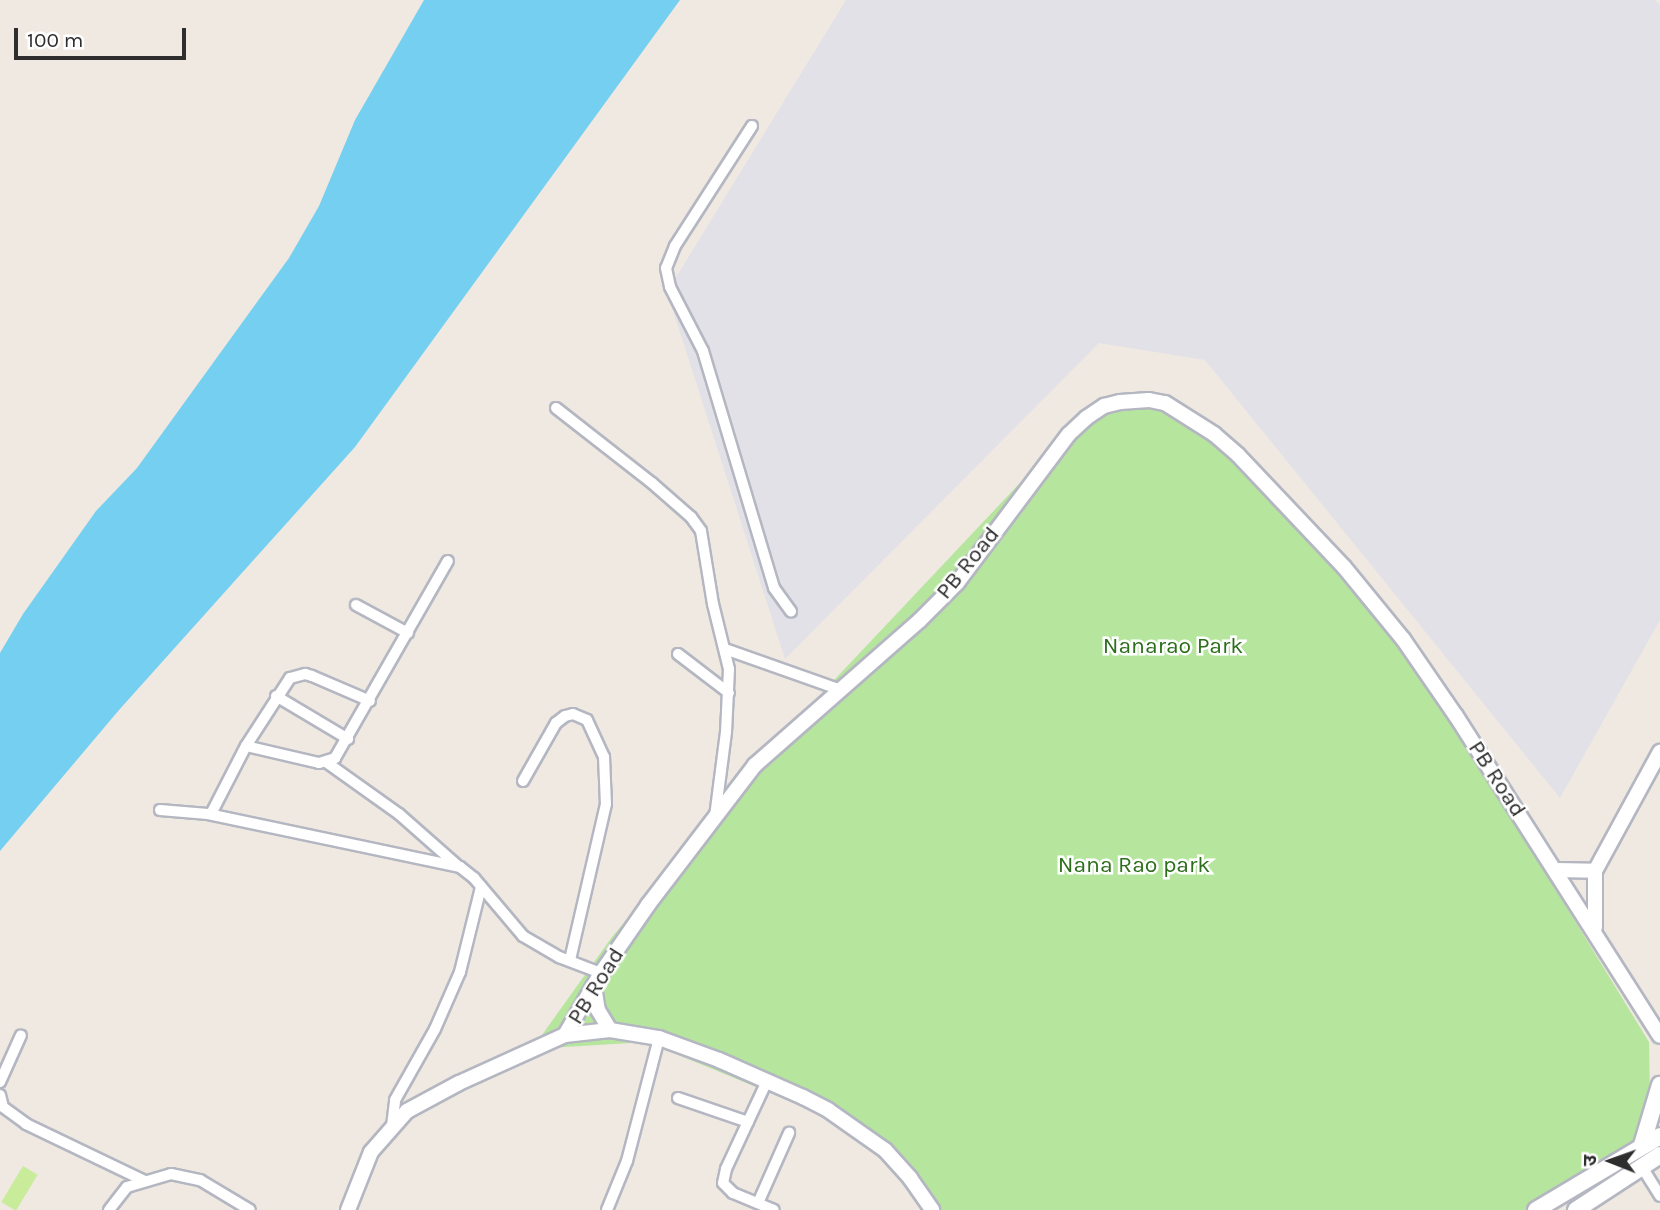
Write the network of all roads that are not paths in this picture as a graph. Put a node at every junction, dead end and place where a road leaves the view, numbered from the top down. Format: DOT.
graph roads {
  1 [pos="752,126"];
  2 [pos="556,408"];
  3 [pos="448,561"];
  4 [pos="356,605"];
  5 [pos="791,611"];
  6 [pos="408,633"];
  7 [pos="725,649"];
  8 [pos="678,654"];
  9 [pos="841,690"];
  10 [pos="729,693"];
  11 [pos="276,696"];
  12 [pos="370,701"];
  13 [pos="348,739"];
  14 [pos="246,746"];
  15 [pos="1660,752"];
  16 [pos="326,762"];
  17 [pos="523,780"];
  18 [pos="160,810"];
  19 [pos="211,814"];
  20 [pos="714,822"];
  21 [pos="460,867"];
  22 [pos="1556,870"];
  23 [pos="1595,871"];
  24 [pos="481,887"];
  25 [pos="1596,933"];
  26 [pos="570,960"];
  27 [pos="598,979"];
  28 [pos="610,1030"];
  29 [pos="21,1035"];
  30 [pos="565,1035"];
  31 [pos="1660,1036"];
  32 [pos="660,1038"];
  33 [pos="767,1081"];
  34 [pos="0,1082"];
  35 [pos="1660,1084"];
  36 [pos="0,1095"];
  37 [pos="678,1098"];
  38 [pos="748,1122"];
  39 [pos="392,1126"];
  40 [pos="789,1132"];
  41 [pos="1660,1136"];
  42 [pos="1642,1145"];
  43 [pos="1660,1155"];
  44 [pos="1642,1167"];
  45 [pos="143,1180"];
  46 [pos="1660,1196"];
  47 [pos="758,1203"];
  48 [pos="109,1210"];
  49 [pos="250,1210"];
  50 [pos="348,1210"];
  51 [pos="607,1210"];
  52 [pos="774,1210"];
  53 [pos="932,1210"];
  54 [pos="1536,1210"];
  55 [pos="1576,1210"];
  1 -- 5 [label="street"];
  2 -- 7 [label="street"];
  3 -- 6 [label="street"];
  4 -- 6 [label="street"];
  6 -- 12 [label="street"];
  7 -- 9 [label="street"];
  7 -- 10 [label="street"];
  8 -- 10 [label="street"];
  9 -- 20 [label="street, PB Road"];
  9 -- 22 [label="street, PB Road"];
  10 -- 20 [label="street"];
  11 -- 12 [label="street"];
  11 -- 13 [label="street"];
  11 -- 14 [label="street"];
  12 -- 13 [label="street"];
  13 -- 16 [label="street"];
  14 -- 16 [label="street"];
  14 -- 19 [label="street"];
  15 -- 23 [label="street"];
  16 -- 21 [label="street"];
  17 -- 26 [label="street"];
  18 -- 19 [label="street"];
  19 -- 21 [label="street"];
  20 -- 27 [label="street, PB Road"];
  21 -- 24 [label="street"];
  22 -- 23 [label="street"];
  22 -- 25 [label="street, PB Road"];
  23 -- 25 [label="street"];
  24 -- 26 [label="street"];
  24 -- 39 [label="street"];
  25 -- 31 [label="street, PB Road"];
  26 -- 27 [label="street"];
  27 -- 28 [label="street"];
  27 -- 30 [label="street, PB Road"];
  28 -- 30 [label="street"];
  28 -- 32 [label="street"];
  29 -- 34 [label="street"];
  30 -- 39 [label="street, PB Road"];
  32 -- 33 [label="street"];
  32 -- 51 [label="street"];
  33 -- 38 [label="street"];
  33 -- 53 [label="street"];
  35 -- 42 [label="main road"];
  36 -- 45 [label="street"];
  37 -- 38 [label="street"];
  38 -- 47 [label="street"];
  39 -- 50 [label="street, PB Road"];
  40 -- 47 [label="street"];
  41 -- 42 [label="main road"];
  42 -- 54 [label="main road"];
  43 -- 44 [label="main road"];
  44 -- 46 [label="street"];
  44 -- 55 [label="main road"];
  45 -- 48 [label="street"];
  45 -- 49 [label="street"];
  47 -- 52 [label="street"];
}
